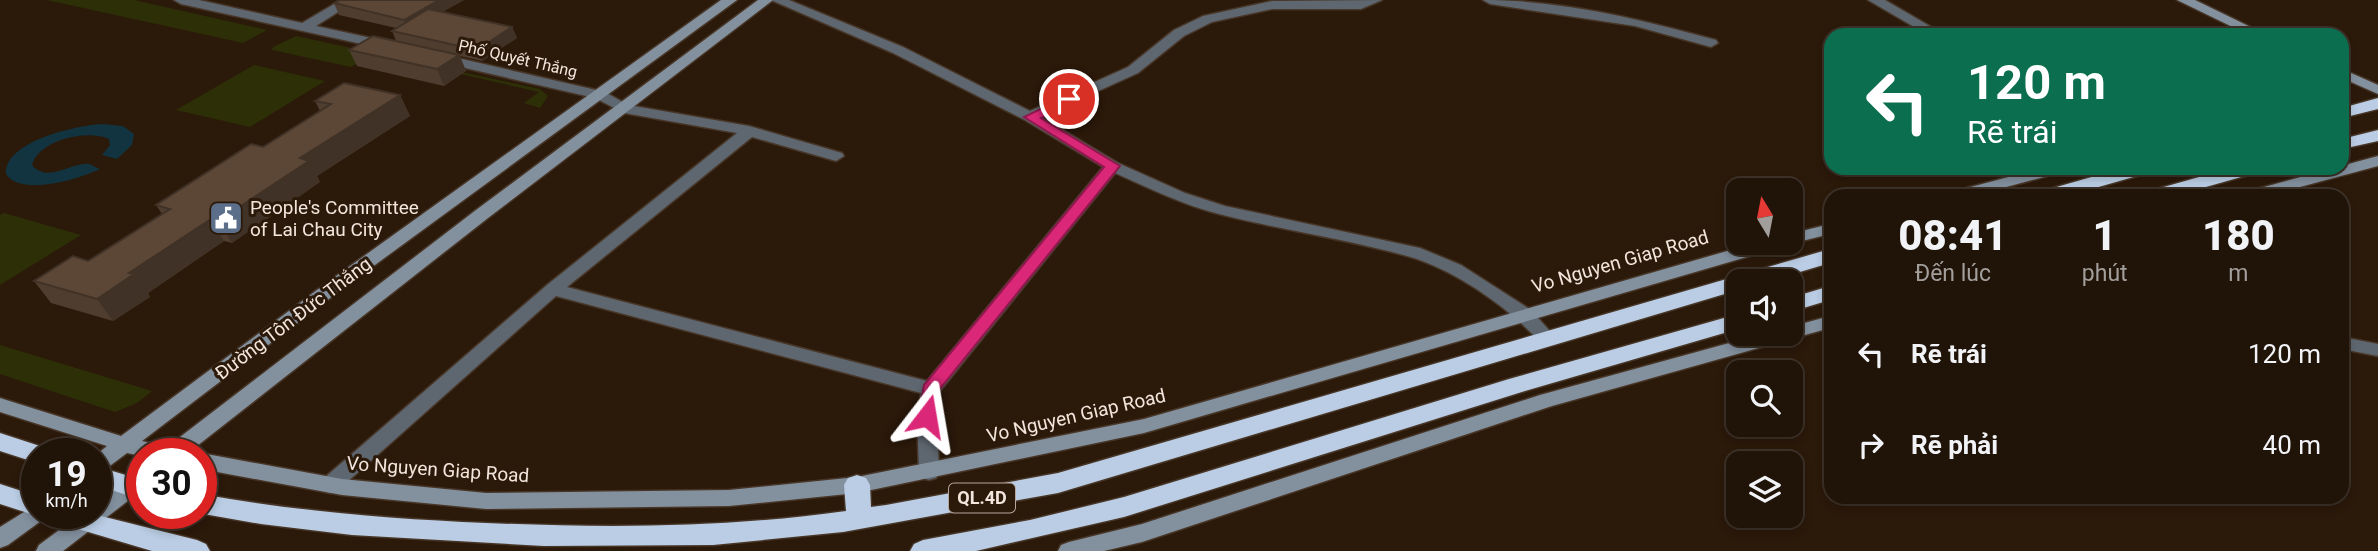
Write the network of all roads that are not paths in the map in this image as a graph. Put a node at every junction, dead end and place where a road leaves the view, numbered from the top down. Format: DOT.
graph roads {
  1 [pos="181,0"];
  2 [pos="350,0"];
  3 [pos="730,0"];
  4 [pos="766,0"];
  5 [pos="778,0"];
  6 [pos="1375,0"];
  7 [pos="1490,0"];
  8 [pos="1875,0"];
  9 [pos="2184,0"];
  10 [pos="306,26"];
  11 [pos="1925,28"];
  12 [pos="2245,28"];
  13 [pos="1711,43"];
  14 [pos="399,48"];
  15 [pos="426,54"];
  16 [pos="2349,76"];
  17 [pos="2378,76"];
  18 [pos="2360,81"];
  19 [pos="2349,84"];
  20 [pos="2378,90"];
  21 [pos="600,95"];
  22 [pos="2378,103"];
  23 [pos="624,109"];
  24 [pos="2349,111"];
  25 [pos="1030,117"];
  26 [pos="749,131"];
  27 [pos="2378,135"];
  28 [pos="2349,142"];
  29 [pos="836,156"];
  30 [pos="2378,161"];
  31 [pos="1112,166"];
  32 [pos="2349,169"];
  33 [pos="2034,175"];
  34 [pos="2120,175"];
  35 [pos="2227,175"];
  36 [pos="2326,175"];
  37 [pos="1980,189"];
  38 [pos="2070,189"];
  39 [pos="2178,189"];
  40 [pos="2274,189"];
  41 [pos="1824,230"];
  42 [pos="1803,236"];
  43 [pos="1729,256"];
  44 [pos="1824,258"];
  45 [pos="1785,269"];
  46 [pos="1726,286"];
  47 [pos="553,289"];
  48 [pos="1824,295"];
  49 [pos="1803,301"];
  50 [pos="1525,314"];
  51 [pos="1726,324"];
  52 [pos="1824,324"];
  53 [pos="1803,330"];
  54 [pos="1547,338"];
  55 [pos="2349,344"];
  56 [pos="1744,346"];
  57 [pos="2378,350"];
  58 [pos="930,389"];
  59 [pos="0,405"];
  60 [pos="193,438"];
  61 [pos="0,442"];
  62 [pos="123,444"];
  63 [pos="126,445"];
  64 [pos="21,449"];
  65 [pos="112,453"];
  66 [pos="217,464"];
  67 [pos="929,472"];
  68 [pos="330,485"];
  69 [pos="857,485"];
  70 [pos="0,494"];
  71 [pos="21,501"];
  72 [pos="217,507"];
  73 [pos="859,519"];
  74 [pos="21,524"];
  75 [pos="75,529"];
  76 [pos="107,529"];
  77 [pos="0,539"];
  78 [pos="47,551"];
  79 [pos="197,551"];
  80 [pos="923,551"];
  81 [pos="1069,551"];
  1 -- 10 [label="street"];
  2 -- 10 [label="street"];
  3 -- 21 [label="street, Đường Tôn Đức Thắng"];
  4 -- 23 [label="street, Đường Tôn Đức Thắng"];
  5 -- 25 [label="street"];
  6 -- 25 [label="street"];
  7 -- 13 [label="street"];
  8 -- 11 [label="street"];
  9 -- 12 [label="street"];
  10 -- 14 [label="street"];
  15 -- 21 [label="street, Phố Quyết Thắng"];
  16 -- 18 [label="street"];
  17 -- 18 [label="street"];
  18 -- 19 [label="street"];
  18 -- 20 [label="street"];
  21 -- 23 [label="street, Phố Quyết Thắng"];
  21 -- 62 [label="street, Đường Tôn Đức Thắng"];
  22 -- 24 [label="highway"];
  23 -- 26 [label="street"];
  23 -- 60 [label="street, Đường Tôn Đức Thắng"];
  25 -- 31 [label="street"];
  26 -- 29 [label="street"];
  26 -- 47 [label="street"];
  27 -- 28 [label="highway"];
  30 -- 32 [label="street"];
  31 -- 50 [label="street"];
  31 -- 58 [label="street"];
  33 -- 37 [label="street"];
  34 -- 38 [label="highway"];
  35 -- 39 [label="highway"];
  36 -- 40 [label="street"];
  41 -- 42 [label="street"];
  43 -- 50 [label="street, Vo Nguyen Giap Road"];
  44 -- 45 [label="highway, QL.4D"];
  46 -- 54 [label="highway, QL.4D"];
  47 -- 58 [label="street"];
  47 -- 68 [label="street"];
  48 -- 49 [label="highway"];
  50 -- 54 [label="street"];
  50 -- 67 [label="street, Vo Nguyen Giap Road"];
  51 -- 80 [label="highway, QL.4D"];
  52 -- 53 [label="street"];
  54 -- 73 [label="highway, QL.4D"];
  55 -- 57 [label="street"];
  56 -- 81 [label="street"];
  58 -- 67 [label="street"];
  59 -- 62 [label="street"];
  61 -- 64 [label="highway"];
  62 -- 63 [label="street"];
  62 -- 65 [label="street, Đường Tôn Đức Thắng"];
  66 -- 68 [label="street, Vo Nguyen Giap Road"];
  67 -- 69 [label="street, Vo Nguyen Giap Road"];
  68 -- 69 [label="street, Vo Nguyen Giap Road"];
  69 -- 73 [label="highway"];
  70 -- 71 [label="highway"];
  72 -- 73 [label="highway, QL.4D"];
  74 -- 77 [label="street"];
  75 -- 78 [label="street"];
  76 -- 79 [label="highway"];
}
